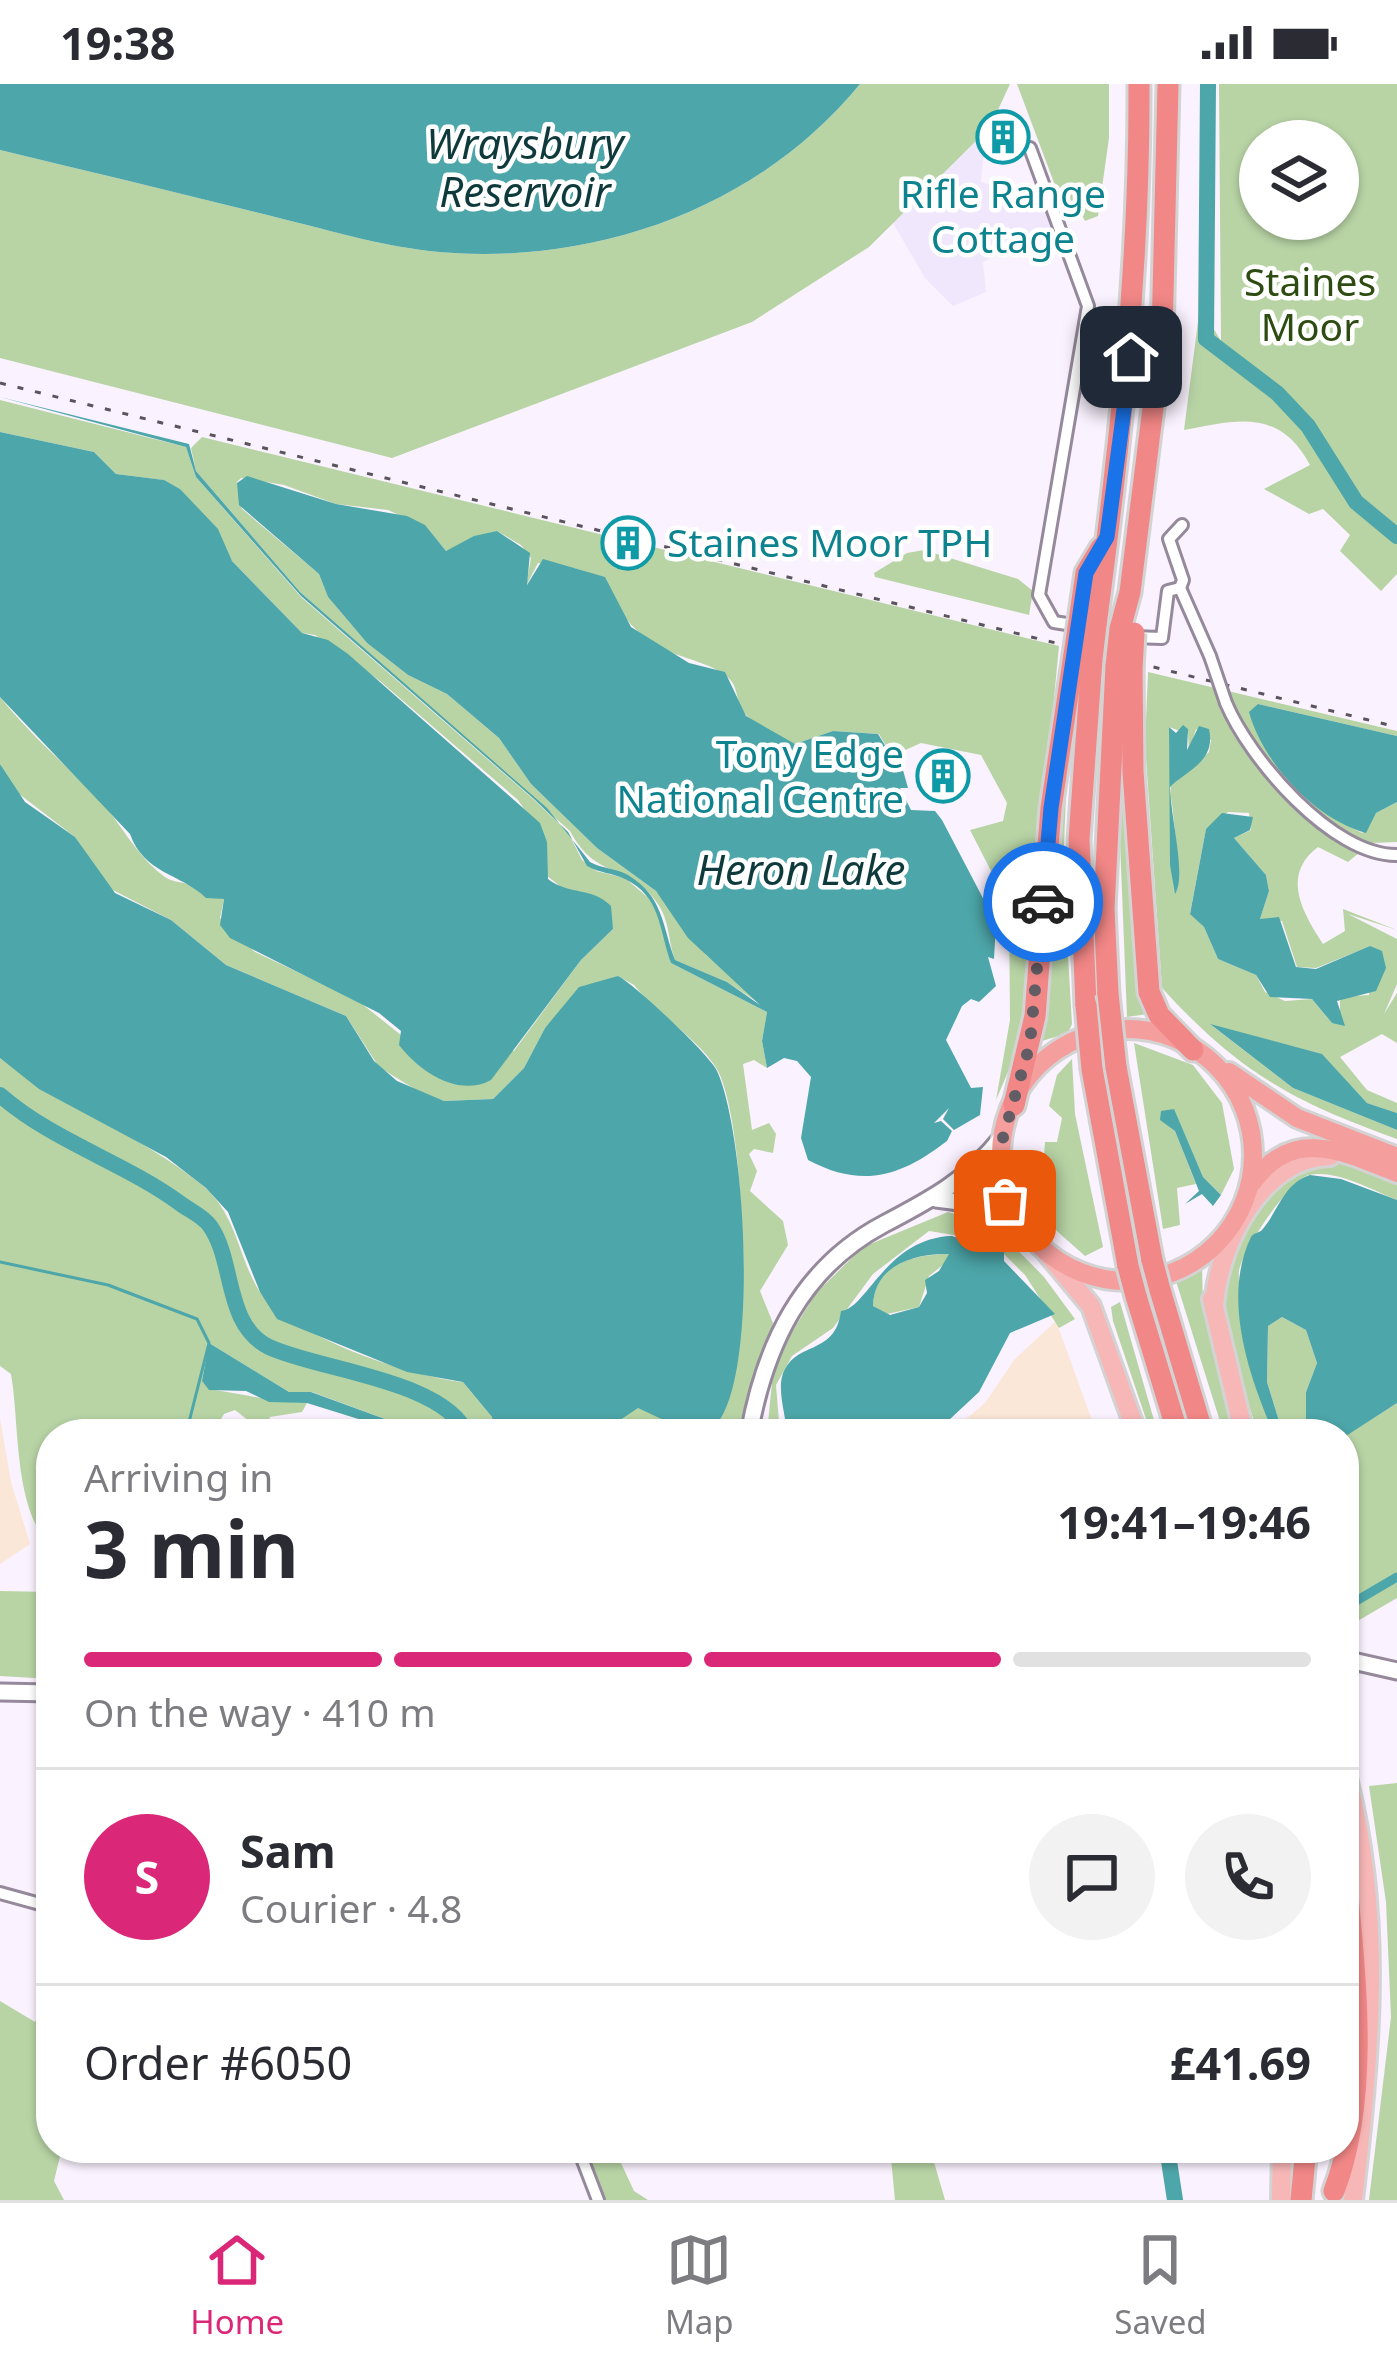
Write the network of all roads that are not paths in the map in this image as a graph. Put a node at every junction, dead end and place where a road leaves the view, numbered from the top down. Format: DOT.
graph roads {
  1 [pos="1139,84"];
  2 [pos="1168,84"];
  3 [pos="1030,148"];
  4 [pos="1182,525"];
  5 [pos="1180,588"];
  6 [pos="1083,657"];
  7 [pos="1124,668"];
  8 [pos="1397,855"];
  9 [pos="1193,1050"];
  10 [pos="1214,1064"];
  11 [pos="1104,1068"];
  12 [pos="1014,1105"];
  13 [pos="1002,1137"];
  14 [pos="1353,1156"];
  15 [pos="1397,1157"];
  16 [pos="1397,1173"];
  17 [pos="1246,1192"];
  18 [pos="937,1199"];
  19 [pos="1019,1224"];
  20 [pos="1222,1233"];
  21 [pos="1046,1252"];
  22 [pos="1214,1308"];
  23 [pos="752,1419"];
  24 [pos="1132,1419"];
  25 [pos="1173,1419"];
  26 [pos="1199,1419"];
  27 [pos="1240,1419"];
  28 [pos="1359,1662"];
  29 [pos="1397,1671"];
  30 [pos="0,1692"];
  31 [pos="36,1693"];
  32 [pos="1359,1831"];
  33 [pos="0,1893"];
  34 [pos="36,1903"];
  35 [pos="1359,2098"];
  36 [pos="584,2163"];
  37 [pos="1282,2163"];
  38 [pos="1305,2163"];
  39 [pos="1336,2163"];
  40 [pos="1346,2163"];
  41 [pos="1347,2163"];
  42 [pos="1340,2197"];
  43 [pos="598,2200"];
  44 [pos="1281,2200"];
  45 [pos="1301,2200"];
  1 -- 6 [label="highway, bridge"];
  2 -- 7 [label="highway, bridge"];
  3 -- 5 [label="street"];
  4 -- 5 [label="street"];
  5 -- 8 [label="street, bridge"];
  6 -- 11 [label="highway, bridge"];
  6 -- 12 [label="highway"];
  7 -- 9 [label="highway"];
  7 -- 11 [label="highway, bridge"];
  9 -- 10 [label="highway"];
  9 -- 12 [label="highway"];
  10 -- 15 [label="highway"];
  10 -- 17 [label="highway"];
  11 -- 25 [label="highway, bridge"];
  11 -- 26 [label="highway, bridge"];
  12 -- 13 [label="highway"];
  13 -- 18 [label="main road"];
  13 -- 19 [label="highway"];
  14 -- 16 [label="highway"];
  14 -- 17 [label="highway"];
  14 -- 22 [label="main road"];
  17 -- 20 [label="highway"];
  18 -- 19 [label="main road"];
  18 -- 23 [label="main road"];
  19 -- 21 [label="highway"];
  20 -- 21 [label="highway"];
  20 -- 22 [label="main road"];
  21 -- 24 [label="main road"];
  22 -- 27 [label="main road"];
  28 -- 29 [label="main road"];
  30 -- 31 [label="main road"];
  32 -- 35 [label="main road"];
  33 -- 34 [label="street"];
  36 -- 43 [label="street"];
  37 -- 44 [label="main road"];
  38 -- 45 [label="highway"];
  39 -- 42 [label="highway"];
  40 -- 42 [label="highway"];
  41 -- 42 [label="main road"];
}
